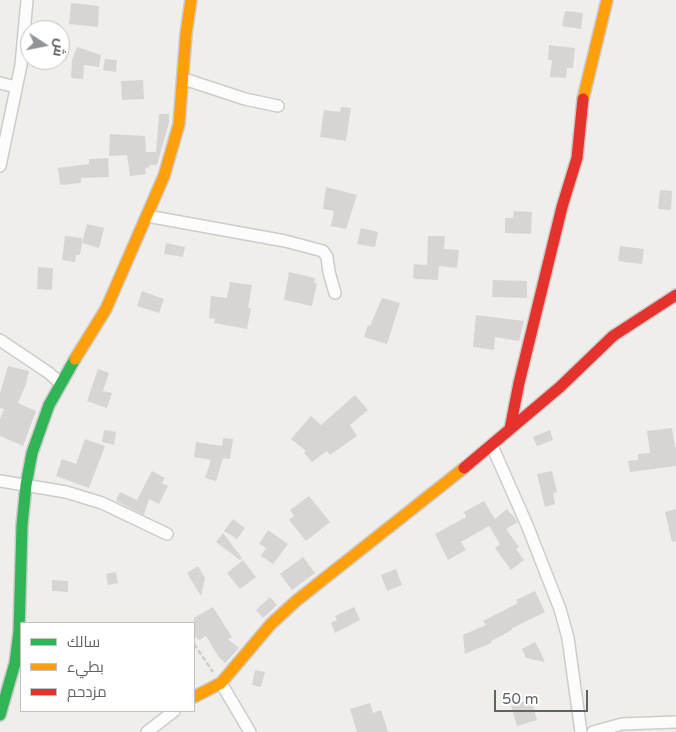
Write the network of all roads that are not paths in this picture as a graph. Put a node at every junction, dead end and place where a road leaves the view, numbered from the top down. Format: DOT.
graph roads {
  1 [pos="27,0"];
  2 [pos="191,0"];
  3 [pos="607,0"];
  4 [pos="184,79"];
  5 [pos="0,83"];
  6 [pos="16,87"];
  7 [pos="278,106"];
  8 [pos="0,166"];
  9 [pos="147,216"];
  10 [pos="335,293"];
  11 [pos="676,295"];
  12 [pos="0,340"];
  13 [pos="60,382"];
  14 [pos="510,429"];
  15 [pos="492,446"];
  16 [pos="0,481"];
  17 [pos="26,485"];
  18 [pos="167,534"];
  19 [pos="221,683"];
  20 [pos="195,696"];
  21 [pos="173,712"];
  22 [pos="0,715"];
  23 [pos="676,722"];
  24 [pos="147,732"];
  25 [pos="250,732"];
  26 [pos="581,732"];
  27 [pos="593,732"];
  1 -- 6 [label="street"];
  2 -- 4 [label="street"];
  3 -- 14 [label="street"];
  4 -- 7 [label="street"];
  4 -- 9 [label="street"];
  5 -- 6 [label="street"];
  6 -- 8 [label="street"];
  9 -- 10 [label="street"];
  9 -- 13 [label="street"];
  11 -- 14 [label="street"];
  12 -- 13 [label="street"];
  13 -- 17 [label="street"];
  14 -- 15 [label="street"];
  15 -- 19 [label="street"];
  15 -- 26 [label="street"];
  16 -- 17 [label="street"];
  17 -- 18 [label="street"];
  17 -- 22 [label="street"];
  19 -- 20 [label="street"];
  19 -- 25 [label="street"];
  21 -- 24 [label="street"];
  23 -- 27 [label="street"];
}
